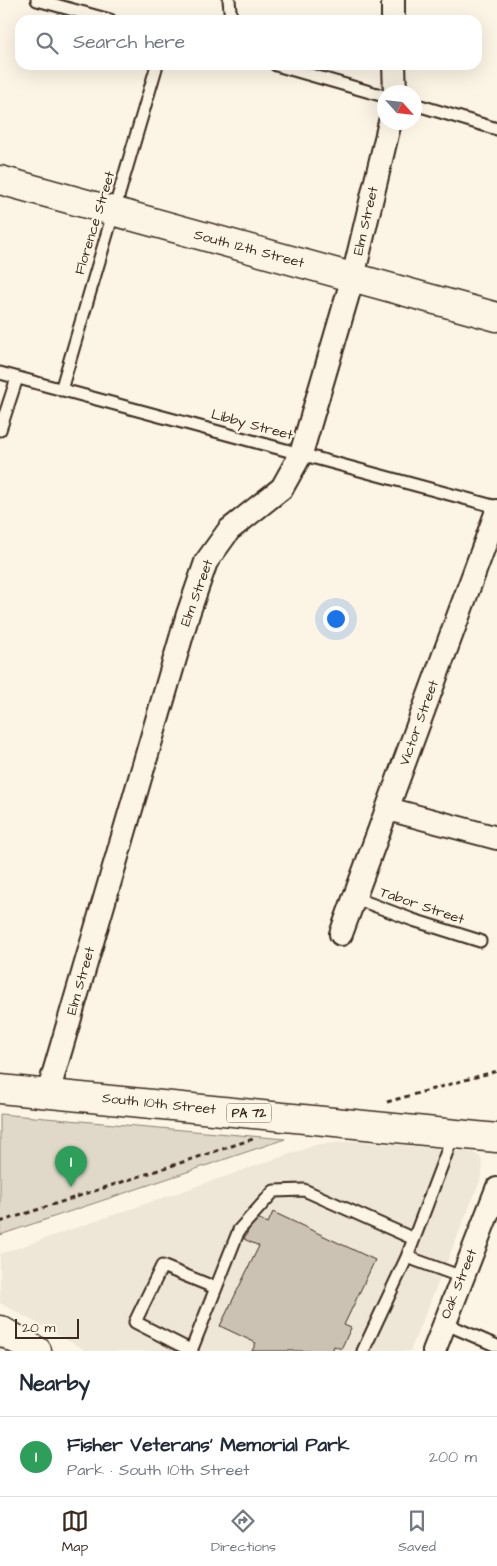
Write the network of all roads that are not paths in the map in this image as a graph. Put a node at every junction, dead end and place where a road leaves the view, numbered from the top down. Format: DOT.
graph roads {
  1 [pos="37,0"];
  2 [pos="229,0"];
  3 [pos="393,0"];
  4 [pos="92,15"];
  5 [pos="230,15"];
  6 [pos="393,15"];
  7 [pos="156,70"];
  8 [pos="293,70"];
  9 [pos="394,70"];
  10 [pos="395,85"];
  11 [pos="377,94"];
  12 [pos="422,106"];
  13 [pos="497,129"];
  14 [pos="388,130"];
  15 [pos="0,180"];
  16 [pos="115,212"];
  17 [pos="353,277"];
  18 [pos="497,317"];
  19 [pos="0,373"];
  20 [pos="17,378"];
  21 [pos="61,390"];
  22 [pos="0,430"];
  23 [pos="301,454"];
  24 [pos="497,507"];
  25 [pos="497,511"];
  26 [pos="388,809"];
  27 [pos="497,838"];
  28 [pos="355,898"];
  29 [pos="341,934"];
  30 [pos="480,941"];
  31 [pos="0,1089"];
  32 [pos="48,1093"];
  33 [pos="454,1134"];
  34 [pos="497,1138"];
  35 [pos="497,1189"];
  36 [pos="414,1239"];
  37 [pos="407,1257"];
  38 [pos="462,1278"];
  39 [pos="216,1288"];
  40 [pos="444,1323"];
  41 [pos="497,1346"];
  42 [pos="192,1351"];
  43 [pos="363,1351"];
  44 [pos="434,1351"];
  1 -- 4 [label="lane"];
  2 -- 5 [label="lane"];
  3 -- 6 [label="street"];
  7 -- 16 [label="lane, Florence Street"];
  8 -- 11 [label="lane"];
  9 -- 10 [label="street"];
  12 -- 13 [label="lane"];
  14 -- 17 [label="street, Elm Street"];
  15 -- 16 [label="main road, South 12th Street"];
  16 -- 17 [label="main road, South 12th Street"];
  16 -- 21 [label="lane, Florence Street"];
  17 -- 18 [label="main road, South 12th Street"];
  17 -- 23 [label="street, Elm Street"];
  19 -- 20 [label="lane, Libby Street"];
  20 -- 21 [label="lane, Libby Street"];
  20 -- 22 [label="lane"];
  21 -- 23 [label="lane, Libby Street"];
  23 -- 24 [label="lane, Libby Street"];
  23 -- 32 [label="street, Elm Street"];
  25 -- 26 [label="street, Victor Street"];
  26 -- 27 [label="street"];
  26 -- 28 [label="street, Victor Street"];
  28 -- 29 [label="street, Victor Street"];
  28 -- 30 [label="lane, Tabor Street"];
  31 -- 32 [label="main road, South 10th Street / PA 72"];
  32 -- 33 [label="main road, South 10th Street / PA 72"];
  33 -- 34 [label="main road, South 10th Street / PA 72"];
  33 -- 36 [label="lane"];
  35 -- 38 [label="street, Oak Street"];
  36 -- 37 [label="lane"];
  36 -- 39 [label="lane"];
  37 -- 38 [label="lane"];
  37 -- 43 [label="lane"];
  38 -- 40 [label="street, Oak Street"];
  39 -- 42 [label="lane"];
  39 -- 42 [label="lane"];
  40 -- 41 [label="lane"];
  40 -- 44 [label="street, Oak Street"];
}
